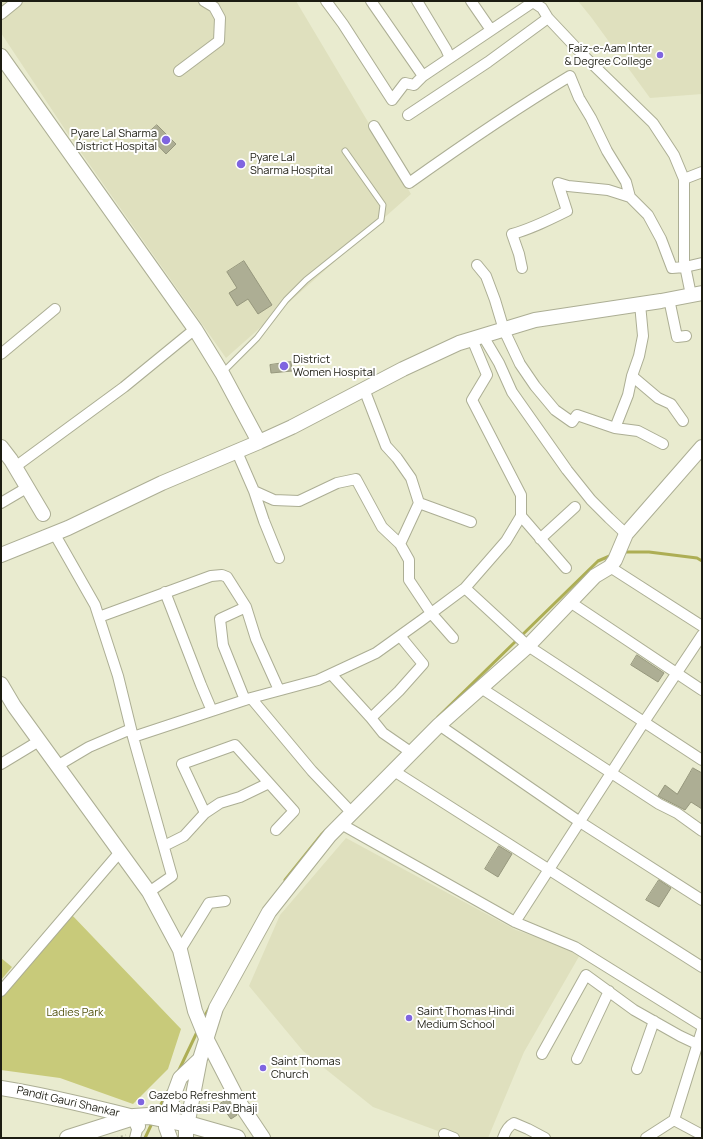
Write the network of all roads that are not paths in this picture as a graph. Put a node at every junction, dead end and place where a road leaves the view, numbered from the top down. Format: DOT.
graph roads {
  1 [pos="17,1"];
  2 [pos="204,1"];
  3 [pos="326,1"];
  4 [pos="371,1"];
  5 [pos="417,1"];
  6 [pos="471,1"];
  7 [pos="1,14"];
  8 [pos="548,18"];
  9 [pos="491,30"];
  10 [pos="1,56"];
  11 [pos="450,58"];
  12 [pos="179,71"];
  13 [pos="423,76"];
  14 [pos="408,115"];
  15 [pos="374,126"];
  16 [pos="345,151"];
  17 [pos="702,172"];
  18 [pos="684,179"];
  19 [pos="630,197"];
  20 [pos="702,263"];
  21 [pos="477,265"];
  22 [pos="685,267"];
  23 [pos="522,268"];
  24 [pos="697,294"];
  25 [pos="669,299"];
  26 [pos="640,304"];
  27 [pos="55,309"];
  28 [pos="195,329"];
  29 [pos="504,330"];
  30 [pos="686,336"];
  31 [pos="478,338"];
  32 [pos="1,354"];
  33 [pos="222,373"];
  34 [pos="632,376"];
  35 [pos="364,389"];
  36 [pos="683,421"];
  37 [pos="614,428"];
  38 [pos="259,442"];
  39 [pos="663,444"];
  40 [pos="1,447"];
  41 [pos="702,448"];
  42 [pos="236,452"];
  43 [pos="15,467"];
  44 [pos="26,486"];
  45 [pos="254,491"];
  46 [pos="1,503"];
  47 [pos="419,503"];
  48 [pos="575,507"];
  49 [pos="43,514"];
  50 [pos="521,516"];
  51 [pos="470,522"];
  52 [pos="54,533"];
  53 [pos="624,538"];
  54 [pos="540,539"];
  55 [pos="400,544"];
  56 [pos="1,555"];
  57 [pos="278,558"];
  58 [pos="612,564"];
  59 [pos="566,568"];
  60 [pos="466,588"];
  61 [pos="165,592"];
  62 [pos="570,602"];
  63 [pos="246,607"];
  64 [pos="431,613"];
  65 [pos="99,617"];
  66 [pos="702,626"];
  67 [pos="702,635"];
  68 [pos="400,636"];
  69 [pos="453,638"];
  70 [pos="528,646"];
  71 [pos="677,673"];
  72 [pos="331,674"];
  73 [pos="1,684"];
  74 [pos="481,688"];
  75 [pos="279,690"];
  76 [pos="702,690"];
  77 [pos="248,699"];
  78 [pos="212,711"];
  79 [pos="371,718"];
  80 [pos="644,722"];
  81 [pos="439,725"];
  82 [pos="132,733"];
  83 [pos="39,741"];
  84 [pos="412,753"];
  85 [pos="702,760"];
  86 [pos="1,764"];
  87 [pos="57,766"];
  88 [pos="394,771"];
  89 [pos="612,772"];
  90 [pos="268,783"];
  91 [pos="349,810"];
  92 [pos="205,813"];
  93 [pos="580,822"];
  94 [pos="341,824"];
  95 [pos="276,830"];
  96 [pos="702,831"];
  97 [pos="164,846"];
  98 [pos="120,852"];
  99 [pos="549,870"];
  100 [pos="149,892"];
  101 [pos="702,900"];
  102 [pos="225,901"];
  103 [pos="515,922"];
  104 [pos="180,950"];
  105 [pos="702,967"];
  106 [pos="1,991"];
  107 [pos="609,991"];
  108 [pos="654,1021"];
  109 [pos="702,1026"];
  110 [pos="702,1030"];
  111 [pos="206,1038"];
  112 [pos="698,1044"];
  113 [pos="542,1054"];
  114 [pos="577,1058"];
  115 [pos="200,1059"];
  116 [pos="637,1069"];
  117 [pos="1,1088"];
  118 [pos="674,1120"];
  119 [pos="150,1126"];
  120 [pos="187,1131"];
  121 [pos="444,1134"];
  122 [pos="702,1135"];
  123 [pos="68,1138"];
  124 [pos="101,1138"];
  125 [pos="206,1138"];
  126 [pos="237,1138"];
  127 [pos="262,1138"];
  128 [pos="454,1138"];
  129 [pos="502,1138"];
  130 [pos="545,1138"];
  131 [pos="646,1138"];
  1 -- 7 [label="street"];
  2 -- 12 [label="street"];
  3 -- 13 [label="street"];
  4 -- 13 [label="street"];
  5 -- 11 [label="street"];
  6 -- 9 [label="street"];
  8 -- 9 [label="street"];
  8 -- 14 [label="street"];
  8 -- 18 [label="street"];
  9 -- 11 [label="street"];
  10 -- 28 [label="street"];
  11 -- 13 [label="street"];
  15 -- 19 [label="street"];
  16 -- 33 [label="lane"];
  17 -- 18 [label="street"];
  18 -- 22 [label="street"];
  19 -- 22 [label="street"];
  19 -- 23 [label="street"];
  20 -- 22 [label="street"];
  21 -- 29 [label="street"];
  22 -- 24 [label="street"];
  24 -- 25 [label="street"];
  25 -- 26 [label="street"];
  25 -- 30 [label="street"];
  26 -- 29 [label="street"];
  26 -- 34 [label="street"];
  27 -- 32 [label="street"];
  28 -- 33 [label="street"];
  28 -- 43 [label="street"];
  29 -- 31 [label="street"];
  29 -- 37 [label="street"];
  31 -- 35 [label="street"];
  31 -- 50 [label="street"];
  31 -- 53 [label="street"];
  33 -- 38 [label="street"];
  34 -- 36 [label="street"];
  34 -- 37 [label="street"];
  35 -- 38 [label="street"];
  35 -- 47 [label="street"];
  37 -- 39 [label="street"];
  38 -- 42 [label="street"];
  40 -- 43 [label="street"];
  41 -- 53 [label="street"];
  42 -- 45 [label="street"];
  42 -- 52 [label="street"];
  43 -- 44 [label="street"];
  44 -- 46 [label="street"];
  44 -- 49 [label="street"];
  45 -- 55 [label="street"];
  45 -- 57 [label="street"];
  47 -- 51 [label="street"];
  47 -- 55 [label="street"];
  48 -- 54 [label="street"];
  50 -- 54 [label="street"];
  50 -- 60 [label="street"];
  52 -- 56 [label="street"];
  52 -- 65 [label="street"];
  53 -- 58 [label="street"];
  54 -- 59 [label="street"];
  55 -- 64 [label="street"];
  58 -- 62 [label="street"];
  58 -- 66 [label="street"];
  60 -- 64 [label="street"];
  60 -- 70 [label="street"];
  61 -- 63 [label="street"];
  61 -- 65 [label="street"];
  61 -- 78 [label="street"];
  62 -- 70 [label="street"];
  62 -- 71 [label="street"];
  63 -- 75 [label="street"];
  63 -- 77 [label="street"];
  64 -- 68 [label="street"];
  64 -- 69 [label="street"];
  65 -- 82 [label="street"];
  67 -- 71 [label="street"];
  68 -- 72 [label="street"];
  68 -- 79 [label="street"];
  70 -- 74 [label="street"];
  70 -- 80 [label="street"];
  71 -- 76 [label="street"];
  71 -- 80 [label="street"];
  72 -- 75 [label="street"];
  72 -- 79 [label="street"];
  73 -- 83 [label="street"];
  74 -- 81 [label="street"];
  74 -- 89 [label="street"];
  75 -- 77 [label="street"];
  77 -- 78 [label="street"];
  77 -- 91 [label="street"];
  78 -- 82 [label="street"];
  79 -- 84 [label="street"];
  80 -- 85 [label="street"];
  80 -- 89 [label="street"];
  81 -- 84 [label="street"];
  81 -- 93 [label="street"];
  82 -- 87 [label="street"];
  82 -- 97 [label="street"];
  83 -- 86 [label="street"];
  83 -- 87 [label="street"];
  84 -- 88 [label="street"];
  87 -- 98 [label="street"];
  88 -- 91 [label="street"];
  88 -- 99 [label="street"];
  89 -- 93 [label="street"];
  89 -- 96 [label="street"];
  90 -- 92 [label="street"];
  90 -- 92 [label="street"];
  90 -- 95 [label="street"];
  91 -- 94 [label="street"];
  92 -- 97 [label="street"];
  93 -- 99 [label="street"];
  93 -- 101 [label="street"];
  94 -- 103 [label="street"];
  94 -- 111 [label="street"];
  97 -- 100 [label="street"];
  98 -- 100 [label="street"];
  98 -- 106 [label="street"];
  99 -- 103 [label="street"];
  99 -- 105 [label="street"];
  100 -- 104 [label="street"];
  102 -- 104 [label="street"];
  103 -- 109 [label="street"];
  104 -- 111 [label="street"];
  107 -- 108 [label="street"];
  107 -- 113 [label="street"];
  107 -- 114 [label="street"];
  108 -- 112 [label="street"];
  108 -- 116 [label="street"];
  110 -- 112 [label="street"];
  111 -- 115 [label="street"];
  111 -- 127 [label="street"];
  112 -- 118 [label="street"];
  115 -- 119 [label="street"];
  115 -- 120 [label="street"];
  117 -- 119 [label="street, Pandit Gauri Shankar"];
  118 -- 122 [label="street"];
  118 -- 131 [label="street"];
  119 -- 120 [label="main road"];
  119 -- 123 [label="main road"];
  119 -- 124 [label="main road"];
  120 -- 125 [label="main road"];
  120 -- 126 [label="main road"];
  121 -- 128 [label="street"];
  129 -- 130 [label="street"];
}
